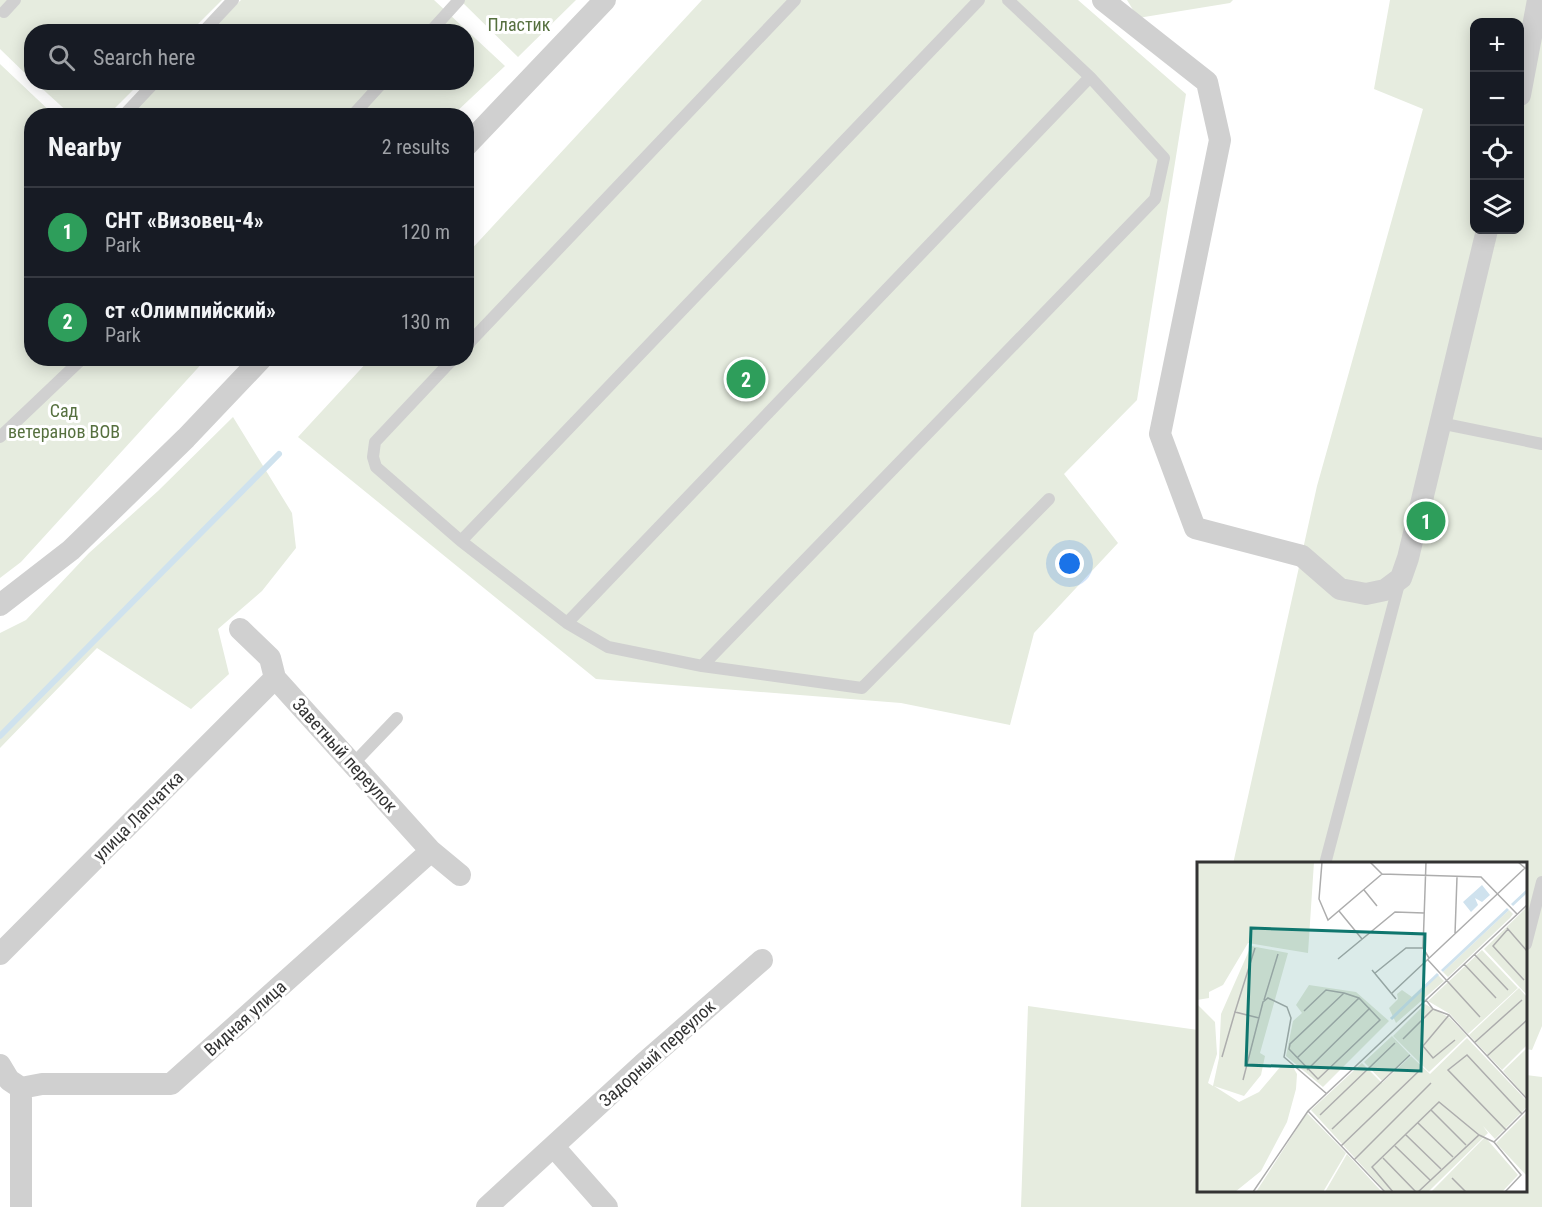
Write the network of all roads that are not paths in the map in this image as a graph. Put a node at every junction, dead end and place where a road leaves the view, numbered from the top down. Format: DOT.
graph roads {
  1 [pos="15,0"];
  2 [pos="233,0"];
  3 [pos="459,0"];
  4 [pos="605,0"];
  5 [pos="795,0"];
  6 [pos="979,0"];
  7 [pos="1008,0"];
  8 [pos="1103,0"];
  9 [pos="1538,0"];
  10 [pos="4,12"];
  11 [pos="210,24"];
  12 [pos="437,24"];
  13 [pos="1524,73"];
  14 [pos="1090,77"];
  15 [pos="147,90"];
  16 [pos="375,90"];
  17 [pos="131,108"];
  18 [pos="359,108"];
  19 [pos="474,138"];
  20 [pos="1486,234"];
  21 [pos="474,338"];
  22 [pos="75,366"];
  23 [pos="254,366"];
  24 [pos="446,366"];
  25 [pos="1440,423"];
  26 [pos="0,437"];
  27 [pos="1542,444"];
  28 [pos="1048,499"];
  29 [pos="462,542"];
  30 [pos="1401,578"];
  31 [pos="0,605"];
  32 [pos="567,623"];
  33 [pos="240,628"];
  34 [pos="702,666"];
  35 [pos="275,678"];
  36 [pos="397,718"];
  37 [pos="353,765"];
  38 [pos="431,851"];
  39 [pos="1326,862"];
  40 [pos="460,875"];
  41 [pos="1542,882"];
  42 [pos="1527,940"];
  43 [pos="0,954"];
  44 [pos="762,960"];
  45 [pos="0,1065"];
  46 [pos="21,1088"];
  47 [pos="554,1147"];
  48 [pos="21,1207"];
  49 [pos="487,1207"];
  50 [pos="608,1207"];
  1 -- 10 [label="lane"];
  2 -- 11 [label="lane"];
  3 -- 12 [label="lane"];
  4 -- 19 [label="street"];
  5 -- 21 [label="lane"];
  6 -- 29 [label="lane"];
  7 -- 14 [label="lane"];
  8 -- 30 [label="street"];
  9 -- 13 [label="street"];
  14 -- 32 [label="lane"];
  14 -- 34 [label="lane"];
  15 -- 17 [label="lane"];
  16 -- 18 [label="lane"];
  20 -- 25 [label="street"];
  22 -- 26 [label="lane"];
  23 -- 31 [label="street"];
  24 -- 29 [label="lane"];
  25 -- 27 [label="lane"];
  25 -- 30 [label="street"];
  28 -- 34 [label="lane"];
  29 -- 32 [label="lane"];
  30 -- 39 [label="lane"];
  32 -- 34 [label="lane"];
  33 -- 35 [label="street, Заветный переулок"];
  35 -- 37 [label="street, Заветный переулок"];
  35 -- 43 [label="street, улица Лапчатка"];
  36 -- 37 [label="lane"];
  37 -- 38 [label="street, Заветный переулок"];
  38 -- 40 [label="street, Заветный переулок"];
  38 -- 46 [label="street, Видная улица"];
  41 -- 42 [label="lane"];
  44 -- 47 [label="street, Задорный переулок"];
  45 -- 46 [label="street"];
  46 -- 48 [label="street"];
  47 -- 49 [label="street, Задорный переулок"];
  47 -- 50 [label="street"];
}
